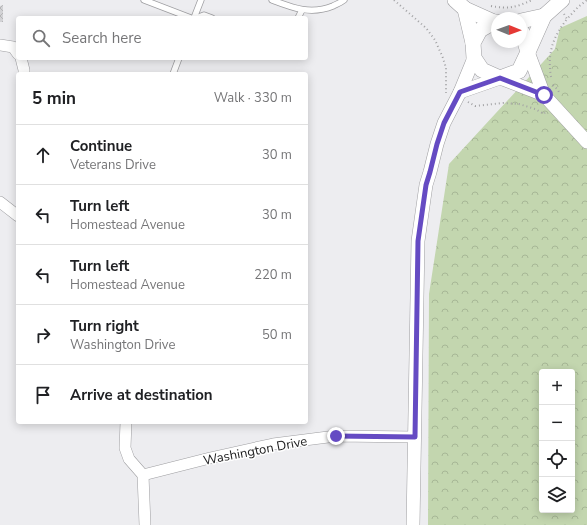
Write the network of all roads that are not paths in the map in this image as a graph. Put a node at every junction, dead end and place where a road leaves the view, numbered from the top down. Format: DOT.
graph roads {
  1 [pos="144,0"];
  2 [pos="201,0"];
  3 [pos="272,0"];
  4 [pos="344,0"];
  5 [pos="562,0"];
  6 [pos="460,4"];
  7 [pos="302,10"];
  8 [pos="188,16"];
  9 [pos="195,16"];
  10 [pos="299,16"];
  11 [pos="544,16"];
  12 [pos="491,20"];
  13 [pos="527,20"];
  14 [pos="491,24"];
  15 [pos="0,45"];
  16 [pos="527,48"];
  17 [pos="473,50"];
  18 [pos="16,51"];
  19 [pos="528,52"];
  20 [pos="21,60"];
  21 [pos="178,60"];
  22 [pos="24,72"];
  23 [pos="174,72"];
  24 [pos="500,78"];
  25 [pos="460,92"];
  26 [pos="544,95"];
  27 [pos="587,142"];
  28 [pos="0,202"];
  29 [pos="16,214"];
  30 [pos="126,424"];
  31 [pos="415,437"];
  32 [pos="143,475"];
  33 [pos="145,525"];
  34 [pos="413,525"];
  1 -- 8 [label="lane"];
  2 -- 9 [label="lane"];
  3 -- 7 [label="lane"];
  4 -- 7 [label="lane"];
  5 -- 11 [label="main road"];
  6 -- 12 [label="main road"];
  6 -- 17 [label="main road"];
  7 -- 10 [label="lane"];
  11 -- 13 [label="main road"];
  11 -- 19 [label="main road"];
  14 -- 17 [label="main road"];
  15 -- 18 [label="street"];
  16 -- 19 [label="main road"];
  17 -- 24 [label="main road"];
  17 -- 25 [label="street"];
  19 -- 24 [label="main road"];
  19 -- 26 [label="street"];
  20 -- 22 [label="street"];
  21 -- 23 [label="lane"];
  24 -- 25 [label="street"];
  24 -- 26 [label="street"];
  25 -- 31 [label="street"];
  26 -- 27 [label="street"];
  28 -- 29 [label="street"];
  30 -- 32 [label="street"];
  31 -- 32 [label="street, Washington Drive"];
  31 -- 34 [label="street"];
  32 -- 33 [label="street"];
}
